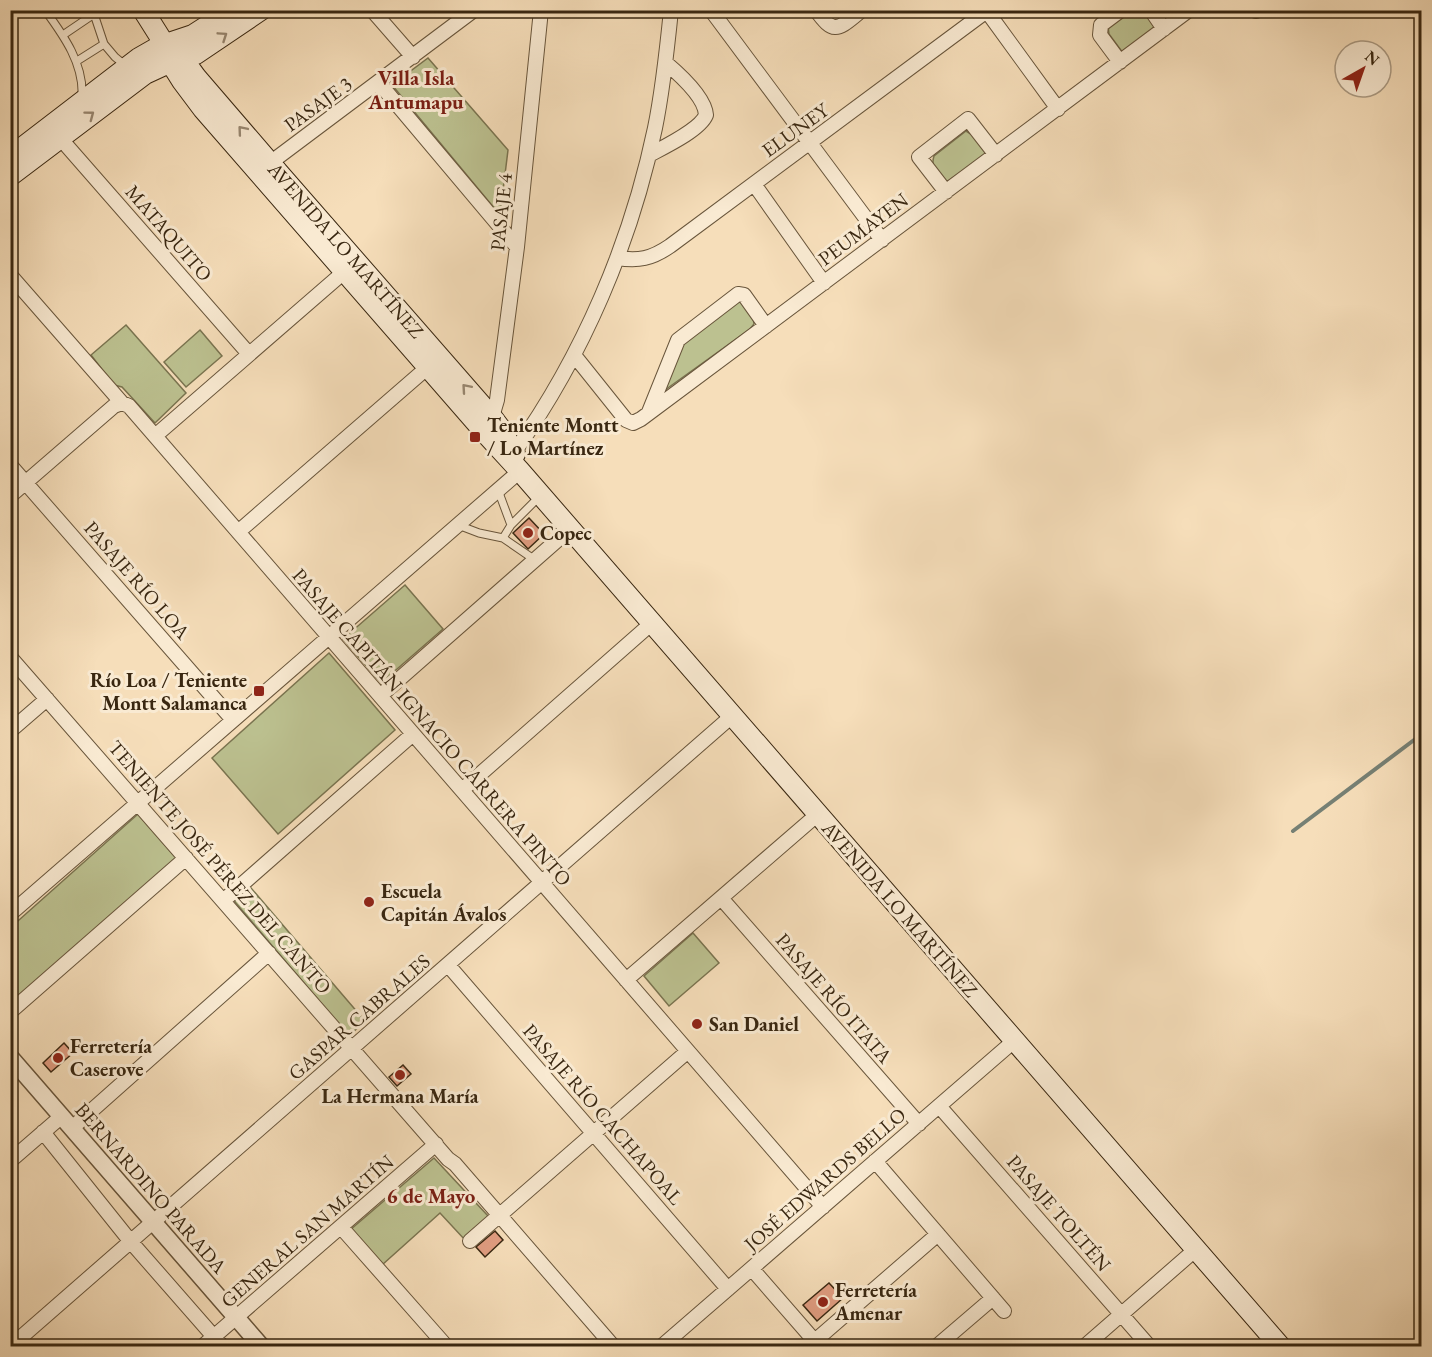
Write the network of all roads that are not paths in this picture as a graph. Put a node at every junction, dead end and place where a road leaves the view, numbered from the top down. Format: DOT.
graph roads {
  1 [pos="45,10"];
  2 [pos="115,10"];
  3 [pos="143,10"];
  4 [pos="232,10"];
  5 [pos="261,10"];
  6 [pos="372,10"];
  7 [pos="474,10"];
  8 [pos="541,10"];
  9 [pos="671,10"];
  10 [pos="711,10"];
  11 [pos="816,10"];
  12 [pos="862,10"];
  13 [pos="1121,10"];
  14 [pos="1151,10"];
  15 [pos="1189,10"];
  16 [pos="987,11"];
  17 [pos="93,12"];
  18 [pos="1164,29"];
  19 [pos="63,35"];
  20 [pos="104,44"];
  21 [pos="169,49"];
  22 [pos="413,57"];
  23 [pos="77,61"];
  24 [pos="1120,62"];
  25 [pos="666,63"];
  26 [pos="128,67"];
  27 [pos="379,83"];
  28 [pos="81,103"];
  29 [pos="1058,109"];
  30 [pos="60,138"];
  31 [pos="810,143"];
  32 [pos="996,155"];
  33 [pos="10,156"];
  34 [pos="649,156"];
  35 [pos="270,163"];
  36 [pos="10,176"];
  37 [pos="754,184"];
  38 [pos="946,192"];
  39 [pos="882,240"];
  40 [pos="517,247"];
  41 [pos="617,258"];
  42 [pos="344,272"];
  43 [pos="10,275"];
  44 [pos="824,283"];
  45 [pos="766,326"];
  46 [pos="249,354"];
  47 [pos="574,355"];
  48 [pos="428,367"];
  49 [pos="122,403"];
  50 [pos="648,414"];
  51 [pos="492,417"];
  52 [pos="154,436"];
  53 [pos="515,451"];
  54 [pos="10,465"];
  55 [pos="520,471"];
  56 [pos="26,482"];
  57 [pos="498,490"];
  58 [pos="541,495"];
  59 [pos="10,496"];
  60 [pos="458,525"];
  61 [pos="511,525"];
  62 [pos="570,529"];
  63 [pos="238,532"];
  64 [pos="503,538"];
  65 [pos="535,560"];
  66 [pos="652,623"];
  67 [pos="329,637"];
  68 [pos="10,657"];
  69 [pos="380,696"];
  70 [pos="47,699"];
  71 [pos="732,716"];
  72 [pos="233,720"];
  73 [pos="10,731"];
  74 [pos="413,734"];
  75 [pos="462,790"];
  76 [pos="138,803"];
  77 [pos="818,814"];
  78 [pos="186,858"];
  79 [pos="542,883"];
  80 [pos="721,898"];
  81 [pos="223,901"];
  82 [pos="10,914"];
  83 [pos="269,953"];
  84 [pos="448,965"];
  85 [pos="626,980"];
  86 [pos="10,1012"];
  87 [pos="1014,1041"];
  88 [pos="352,1049"];
  89 [pos="688,1051"];
  90 [pos="10,1057"];
  91 [pos="939,1106"];
  92 [pos="67,1122"];
  93 [pos="919,1124"];
  94 [pos="43,1132"];
  95 [pos="593,1133"];
  96 [pos="436,1144"];
  97 [pos="10,1161"];
  98 [pos="875,1161"];
  99 [pos="823,1207"];
  100 [pos="499,1216"];
  101 [pos="153,1222"];
  102 [pos="341,1227"];
  103 [pos="938,1234"];
  104 [pos="470,1241"];
  105 [pos="131,1242"];
  106 [pos="1195,1250"];
  107 [pos="752,1269"];
  108 [pos="728,1289"];
  109 [pos="993,1298"];
  110 [pos="1004,1311"];
  111 [pos="1121,1315"];
  112 [pos="236,1318"];
  113 [pos="213,1343"];
  114 [pos="814,1345"];
  115 [pos="11,1347"];
  116 [pos="261,1347"];
  117 [pos="446,1347"];
  118 [pos="613,1347"];
  119 [pos="662,1347"];
  120 [pos="938,1347"];
  121 [pos="1085,1347"];
  122 [pos="1149,1347"];
  123 [pos="1280,1347"];
  1 -- 19 [label="lane"];
  2 -- 17 [label="lane"];
  3 -- 21 [label="main road, AVENIDA LO MARTÍNEZ"];
  4 -- 21 [label="main road"];
  21 -- 5 [label="main road, one-way"];
  6 -- 22 [label="street"];
  7 -- 22 [label="street, PASAJE 3"];
  8 -- 40 [label="street, PASAJE 4"];
  9 -- 25 [label="street"];
  10 -- 31 [label="street"];
  11 -- 12 [label="street"];
  13 -- 24 [label="street"];
  14 -- 18 [label="street"];
  15 -- 18 [label="street, PEUMAYEN"];
  16 -- 29 [label="street"];
  16 -- 31 [label="street, ELUNEY"];
  17 -- 19 [label="lane"];
  17 -- 20 [label="lane"];
  18 -- 24 [label="street, PEUMAYEN"];
  19 -- 23 [label="lane"];
  20 -- 23 [label="lane"];
  20 -- 26 [label="lane"];
  21 -- 26 [label="main road"];
  30 -- 21 [label="main road, one-way"];
  35 -- 21 [label="main road, AVENIDA LO MARTÍNEZ, one-way"];
  21 -- 42 [label="main road, AVENIDA LO MARTÍNEZ"];
  22 -- 27 [label="street, PASAJE 3"];
  23 -- 28 [label="lane"];
  24 -- 29 [label="street, PEUMAYEN"];
  25 -- 34 [label="street"];
  25 -- 34 [label="street"];
  26 -- 28 [label="main road"];
  27 -- 35 [label="street, PASAJE 3"];
  27 -- 40 [label="street"];
  28 -- 33 [label="main road"];
  29 -- 32 [label="street, PEUMAYEN"];
  30 -- 36 [label="main road"];
  30 -- 46 [label="street, MATAQUITO"];
  31 -- 37 [label="street, ELUNEY"];
  31 -- 39 [label="street"];
  32 -- 38 [label="street, PEUMAYEN"];
  32 -- 38 [label="street"];
  34 -- 41 [label="street"];
  51 -- 35 [label="main road, AVENIDA LO MARTÍNEZ, one-way"];
  37 -- 41 [label="street, ELUNEY"];
  37 -- 44 [label="street"];
  38 -- 39 [label="street, PEUMAYEN"];
  39 -- 44 [label="street, PEUMAYEN"];
  40 -- 51 [label="street, PASAJE 4"];
  41 -- 47 [label="street"];
  42 -- 46 [label="street"];
  42 -- 48 [label="main road, AVENIDA LO MARTÍNEZ"];
  43 -- 49 [label="street, PASAJE CAPITÁN IGNACIO CARRERA PINTO"];
  44 -- 45 [label="street, PEUMAYEN"];
  45 -- 50 [label="street, PEUMAYEN"];
  45 -- 50 [label="street"];
  46 -- 52 [label="street"];
  47 -- 50 [label="street"];
  47 -- 53 [label="street"];
  48 -- 55 [label="main road, AVENIDA LO MARTÍNEZ"];
  48 -- 63 [label="street"];
  49 -- 52 [label="street, PASAJE CAPITÁN IGNACIO CARRERA PINTO"];
  49 -- 56 [label="street"];
  51 -- 53 [label="main road, AVENIDA LO MARTÍNEZ"];
  52 -- 63 [label="street, PASAJE CAPITÁN IGNACIO CARRERA PINTO"];
  53 -- 55 [label="main road, AVENIDA LO MARTÍNEZ"];
  54 -- 56 [label="street, PASAJE RÍO LOA"];
  55 -- 57 [label="street"];
  55 -- 58 [label="main road, AVENIDA LO MARTÍNEZ"];
  56 -- 59 [label="street"];
  56 -- 72 [label="street, PASAJE RÍO LOA"];
  57 -- 60 [label="street"];
  57 -- 61 [label="lane"];
  58 -- 61 [label="lane"];
  58 -- 62 [label="main road, AVENIDA LO MARTÍNEZ"];
  60 -- 64 [label="lane"];
  60 -- 67 [label="street"];
  61 -- 64 [label="lane"];
  62 -- 65 [label="street"];
  62 -- 66 [label="main road, AVENIDA LO MARTÍNEZ"];
  63 -- 67 [label="street, PASAJE CAPITÁN IGNACIO CARRERA PINTO"];
  64 -- 65 [label="lane"];
  65 -- 69 [label="street"];
  66 -- 71 [label="main road, AVENIDA LO MARTÍNEZ"];
  66 -- 75 [label="street"];
  67 -- 69 [label="street, PASAJE CAPITÁN IGNACIO CARRERA PINTO"];
  67 -- 72 [label="street"];
  68 -- 70 [label="street, TENIENTE JOSÉ PÉREZ DEL CANTO"];
  69 -- 74 [label="street, PASAJE CAPITÁN IGNACIO CARRERA PINTO"];
  70 -- 73 [label="street"];
  70 -- 76 [label="street, TENIENTE JOSÉ PÉREZ DEL CANTO"];
  71 -- 77 [label="main road, AVENIDA LO MARTÍNEZ"];
  71 -- 79 [label="street, GASPAR CABRALES"];
  72 -- 76 [label="street"];
  74 -- 75 [label="street, PASAJE CAPITÁN IGNACIO CARRERA PINTO"];
  74 -- 81 [label="street"];
  75 -- 79 [label="street, PASAJE CAPITÁN IGNACIO CARRERA PINTO"];
  76 -- 78 [label="street, TENIENTE JOSÉ PÉREZ DEL CANTO"];
  76 -- 82 [label="street"];
  77 -- 80 [label="street"];
  77 -- 87 [label="main road, AVENIDA LO MARTÍNEZ"];
  78 -- 81 [label="street, TENIENTE JOSÉ PÉREZ DEL CANTO"];
  78 -- 86 [label="street"];
  79 -- 84 [label="street, GASPAR CABRALES"];
  79 -- 85 [label="street, PASAJE CAPITÁN IGNACIO CARRERA PINTO"];
  80 -- 85 [label="street"];
  80 -- 93 [label="street, PASAJE RÍO ITATA"];
  81 -- 83 [label="street, TENIENTE JOSÉ PÉREZ DEL CANTO"];
  83 -- 88 [label="street, TENIENTE JOSÉ PÉREZ DEL CANTO"];
  83 -- 92 [label="street"];
  84 -- 88 [label="street, GASPAR CABRALES"];
  84 -- 95 [label="street, PASAJE RÍO CACHAPOAL"];
  85 -- 89 [label="street, PASAJE CAPITÁN IGNACIO CARRERA PINTO"];
  87 -- 91 [label="street, JOSÉ EDWARDS BELLO"];
  87 -- 106 [label="main road, AVENIDA LO MARTÍNEZ"];
  88 -- 96 [label="street, TENIENTE JOSÉ PÉREZ DEL CANTO"];
  88 -- 101 [label="street, GASPAR CABRALES"];
  89 -- 95 [label="street"];
  89 -- 99 [label="street, PASAJE CAPITÁN IGNACIO CARRERA PINTO"];
  90 -- 92 [label="street, BERNARDINO PARADA"];
  91 -- 93 [label="street, JOSÉ EDWARDS BELLO"];
  91 -- 111 [label="street, PASAJE TOLTÉN"];
  92 -- 94 [label="street"];
  92 -- 101 [label="street, BERNARDINO PARADA"];
  93 -- 98 [label="street, JOSÉ EDWARDS BELLO"];
  94 -- 97 [label="street"];
  94 -- 105 [label="street"];
  95 -- 100 [label="street"];
  95 -- 108 [label="street, PASAJE RÍO CACHAPOAL"];
  96 -- 100 [label="street, TENIENTE JOSÉ PÉREZ DEL CANTO"];
  96 -- 102 [label="street, GENERAL SAN MARTÍN"];
  98 -- 99 [label="street, JOSÉ EDWARDS BELLO"];
  98 -- 103 [label="street"];
  99 -- 107 [label="street, JOSÉ EDWARDS BELLO"];
  100 -- 104 [label="street"];
  100 -- 118 [label="street, TENIENTE JOSÉ PÉREZ DEL CANTO"];
  101 -- 105 [label="street, GASPAR CABRALES"];
  101 -- 112 [label="street, BERNARDINO PARADA"];
  102 -- 112 [label="street, GENERAL SAN MARTÍN"];
  102 -- 117 [label="street"];
  103 -- 109 [label="street"];
  103 -- 114 [label="street"];
  105 -- 113 [label="street"];
  105 -- 115 [label="street, GASPAR CABRALES"];
  106 -- 111 [label="street"];
  106 -- 123 [label="main road, AVENIDA LO MARTÍNEZ"];
  107 -- 108 [label="street, JOSÉ EDWARDS BELLO"];
  107 -- 114 [label="street"];
  108 -- 119 [label="street, JOSÉ EDWARDS BELLO"];
  109 -- 110 [label="street"];
  109 -- 120 [label="street"];
  111 -- 121 [label="street"];
  111 -- 122 [label="street, PASAJE TOLTÉN"];
  112 -- 113 [label="street, GENERAL SAN MARTÍN"];
  112 -- 116 [label="street, BERNARDINO PARADA"];
}
